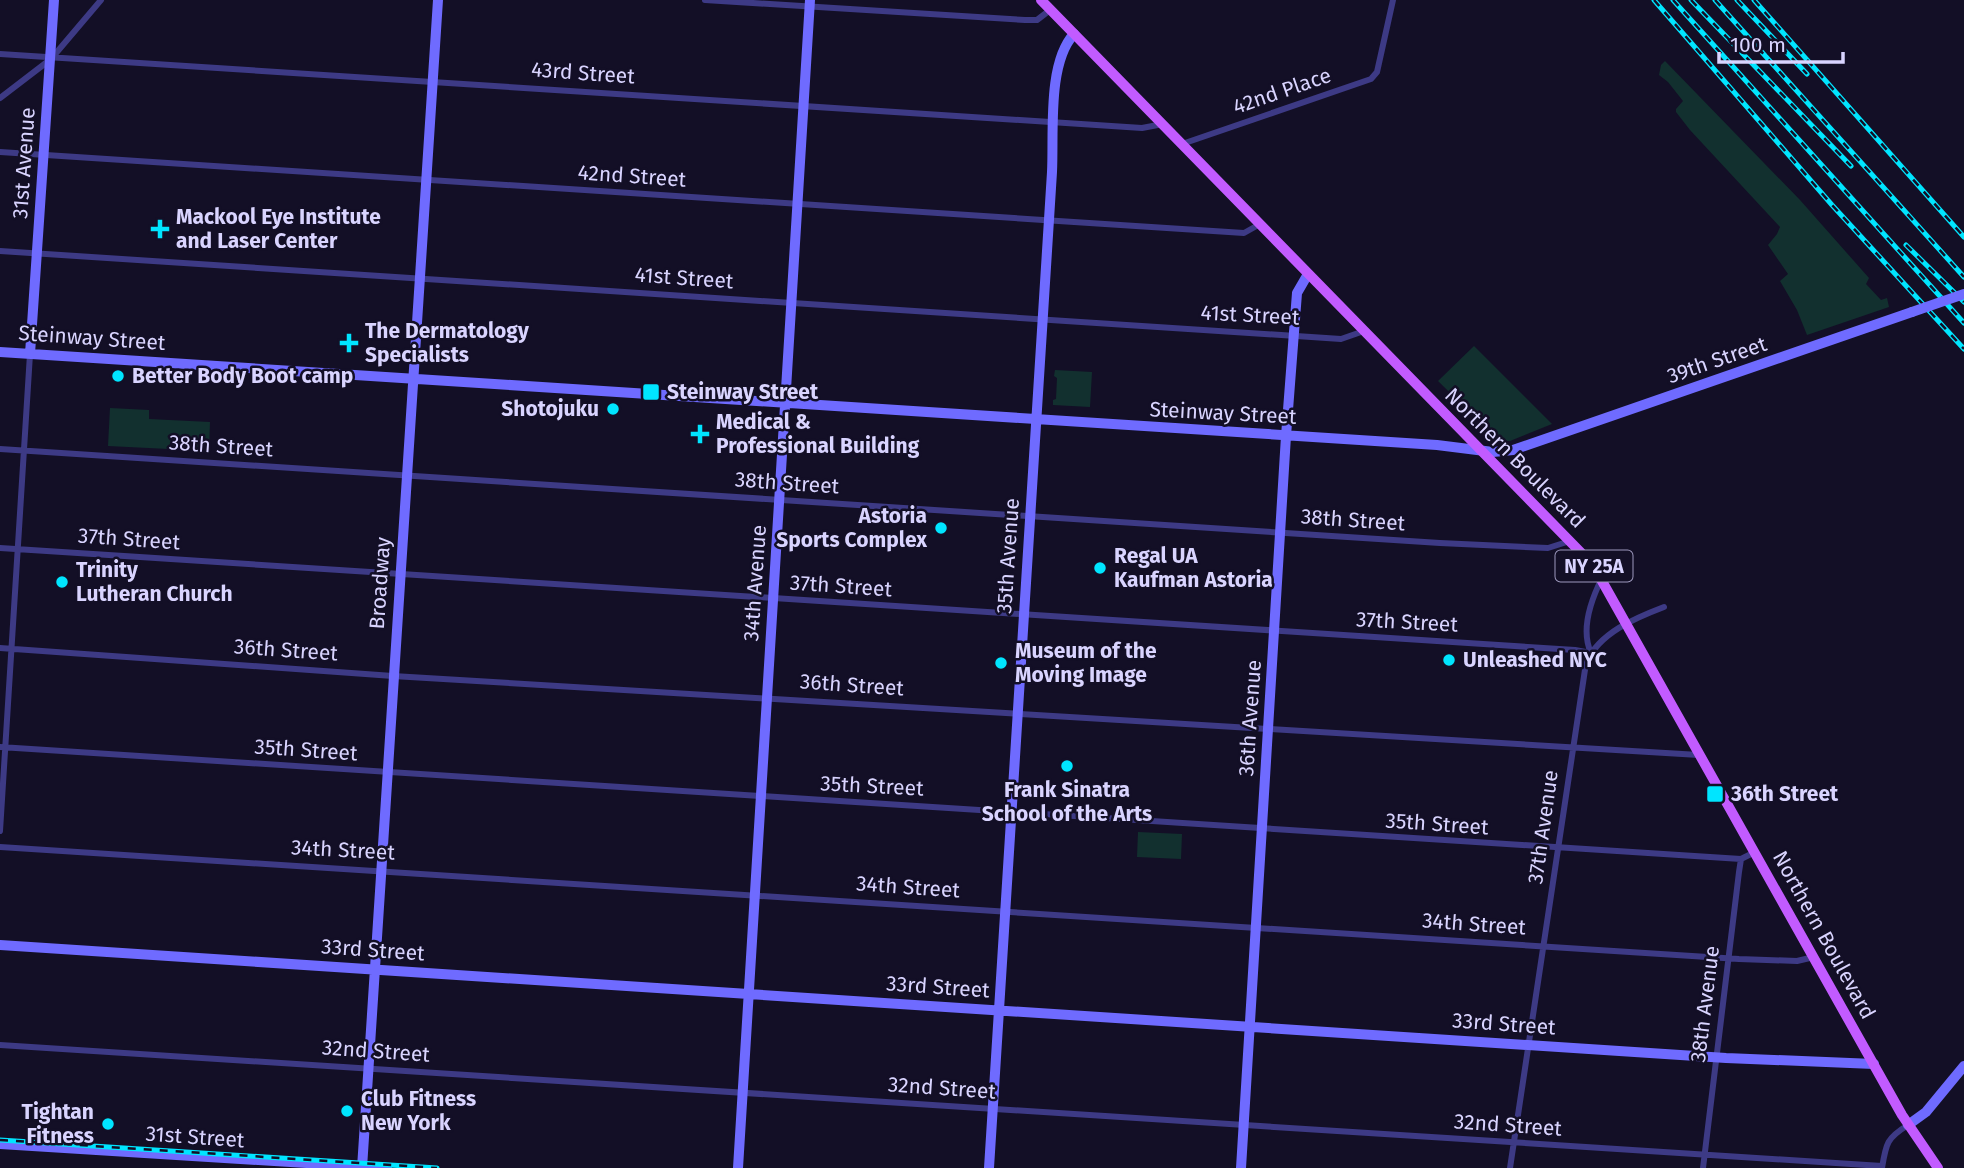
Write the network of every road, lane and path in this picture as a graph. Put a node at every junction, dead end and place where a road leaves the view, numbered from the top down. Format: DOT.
graph roads {
  1 [pos="54,0"];
  2 [pos="101,0"];
  3 [pos="438,0"];
  4 [pos="705,0"];
  5 [pos="1041,0"];
  6 [pos="1392,0"];
  7 [pos="810,3"];
  8 [pos="1050,10"];
  9 [pos="1074,34"];
  10 [pos="0,54"];
  11 [pos="51,59"];
  12 [pos="432,81"];
  13 [pos="0,98"];
  14 [pos="804,105"];
  15 [pos="1055,122"];
  16 [pos="1163,124"];
  17 [pos="1182,144"];
  18 [pos="0,152"];
  19 [pos="43,155"];
  20 [pos="426,180"];
  21 [pos="798,204"];
  22 [pos="1048,220"];
  23 [pos="1260,224"];
  24 [pos="0,251"];
  25 [pos="37,254"];
  26 [pos="1308,274"];
  27 [pos="419,278"];
  28 [pos="1964,294"];
  29 [pos="792,303"];
  30 [pos="1042,319"];
  31 [pos="1364,331"];
  32 [pos="1295,335"];
  33 [pos="0,352"];
  34 [pos="30,354"];
  35 [pos="413,379"];
  36 [pos="785,404"];
  37 [pos="1036,420"];
  38 [pos="1286,436"];
  39 [pos="0,449"];
  40 [pos="24,450"];
  41 [pos="1480,450"];
  42 [pos="407,475"];
  43 [pos="779,500"];
  44 [pos="1030,516"];
  45 [pos="1280,532"];
  46 [pos="1570,541"];
  47 [pos="0,548"];
  48 [pos="18,549"];
  49 [pos="399,575"];
  50 [pos="1602,578"];
  51 [pos="773,599"];
  52 [pos="1664,607"];
  53 [pos="1024,615"];
  54 [pos="1628,624"];
  55 [pos="1274,632"];
  56 [pos="0,648"];
  57 [pos="12,649"];
  58 [pos="1591,653"];
  59 [pos="393,676"];
  60 [pos="767,697"];
  61 [pos="1017,713"];
  62 [pos="1268,730"];
  63 [pos="3,748"];
  64 [pos="1572,749"];
  65 [pos="1701,755"];
  66 [pos="387,773"];
  67 [pos="761,797"];
  68 [pos="1011,814"];
  69 [pos="1262,830"];
  70 [pos="0,831"];
  71 [pos="0,847"];
  72 [pos="1558,847"];
  73 [pos="1755,852"];
  74 [pos="1741,859"];
  75 [pos="381,870"];
  76 [pos="755,895"];
  77 [pos="1005,911"];
  78 [pos="1256,928"];
  79 [pos="0,945"];
  80 [pos="1543,946"];
  81 [pos="1814,957"];
  82 [pos="1729,958"];
  83 [pos="374,969"];
  84 [pos="749,994"];
  85 [pos="999,1010"];
  86 [pos="1250,1026"];
  87 [pos="0,1045"];
  88 [pos="1528,1045"];
  89 [pos="1717,1057"];
  90 [pos="1874,1064"];
  91 [pos="1964,1066"];
  92 [pos="368,1068"];
  93 [pos="743,1092"];
  94 [pos="993,1108"];
  95 [pos="1244,1125"];
  96 [pos="1908,1125"];
  97 [pos="1514,1142"];
  98 [pos="0,1144"];
  99 [pos="1704,1155"];
  100 [pos="362,1167"];
  101 [pos="1882,1167"];
  102 [pos="387,1168"];
  103 [pos="738,1168"];
  104 [pos="989,1168"];
  105 [pos="1241,1168"];
  106 [pos="1510,1168"];
  107 [pos="1703,1168"];
  108 [pos="1938,1168"];
  1 -- 11 [label="street, 31st Avenue"];
  2 -- 11 [label="street"];
  3 -- 12 [label="street, Broadway"];
  4 -- 7 [label="street"];
  5 -- 8 [label="main road, Northern Boulevard / NY 25A"];
  6 -- 17 [label="street, 42nd Place"];
  7 -- 8 [label="street"];
  7 -- 14 [label="street, 34th Avenue"];
  8 -- 9 [label="main road, Northern Boulevard / NY 25A"];
  9 -- 15 [label="street, 35th Avenue"];
  9 -- 16 [label="main road, Northern Boulevard / NY 25A"];
  10 -- 11 [label="street, 43rd Street"];
  11 -- 12 [label="street, 43rd Street"];
  11 -- 13 [label="street"];
  11 -- 19 [label="street, 31st Avenue"];
  12 -- 14 [label="street, 43rd Street"];
  12 -- 20 [label="street, Broadway"];
  14 -- 15 [label="street, 43rd Street"];
  14 -- 21 [label="street, 34th Avenue"];
  15 -- 16 [label="street, 43rd Street"];
  15 -- 22 [label="street, 35th Avenue"];
  16 -- 17 [label="main road, Northern Boulevard / NY 25A"];
  17 -- 23 [label="main road, Northern Boulevard / NY 25A"];
  18 -- 19 [label="street, 42nd Street"];
  19 -- 20 [label="street, 42nd Street"];
  19 -- 25 [label="street, 31st Avenue"];
  20 -- 21 [label="street, 42nd Street"];
  20 -- 27 [label="street, Broadway"];
  21 -- 22 [label="street, 42nd Street"];
  21 -- 29 [label="street, 34th Avenue"];
  22 -- 23 [label="street, 42nd Street"];
  22 -- 30 [label="street, 35th Avenue"];
  23 -- 26 [label="main road, Northern Boulevard / NY 25A"];
  24 -- 25 [label="street, 41st Street"];
  25 -- 27 [label="street, 41st Street"];
  25 -- 34 [label="street, 31st Avenue"];
  26 -- 31 [label="main road, Northern Boulevard / NY 25A"];
  26 -- 32 [label="street, 36th Avenue"];
  27 -- 29 [label="street, 41st Street"];
  27 -- 35 [label="street, Broadway"];
  28 -- 41 [label="street, 39th Street, bridge"];
  29 -- 30 [label="street, 41st Street"];
  29 -- 36 [label="street, 34th Avenue"];
  30 -- 32 [label="street, 41st Street"];
  30 -- 37 [label="street, 35th Avenue"];
  31 -- 32 [label="street, 41st Street"];
  31 -- 41 [label="main road, Northern Boulevard / NY 25A"];
  32 -- 38 [label="street, 36th Avenue"];
  33 -- 34 [label="street, Steinway Street"];
  34 -- 35 [label="street, Steinway Street"];
  34 -- 40 [label="street, 31st Avenue"];
  35 -- 36 [label="street, Steinway Street"];
  35 -- 42 [label="street, Broadway"];
  36 -- 37 [label="street, Steinway Street"];
  36 -- 43 [label="street, 34th Avenue"];
  37 -- 38 [label="street, Steinway Street"];
  37 -- 44 [label="street, 35th Avenue"];
  38 -- 41 [label="street, Steinway Street"];
  38 -- 45 [label="street, 36th Avenue"];
  39 -- 40 [label="street, 38th Street"];
  40 -- 42 [label="street, 38th Street"];
  40 -- 48 [label="street, 31st Avenue"];
  41 -- 46 [label="main road, Northern Boulevard / NY 25A"];
  42 -- 43 [label="street, 38th Street"];
  42 -- 49 [label="street, Broadway"];
  43 -- 44 [label="street, 38th Street"];
  43 -- 51 [label="street, 34th Avenue"];
  44 -- 45 [label="street, 38th Street"];
  44 -- 53 [label="street, 35th Avenue"];
  45 -- 46 [label="street, 38th Street"];
  45 -- 55 [label="street, 36th Avenue"];
  46 -- 50 [label="main road, Northern Boulevard / NY 25A"];
  47 -- 48 [label="street, 37th Street"];
  48 -- 49 [label="street, 37th Street"];
  48 -- 57 [label="street, 31st Avenue"];
  49 -- 51 [label="street, 37th Street"];
  49 -- 59 [label="street, Broadway"];
  50 -- 54 [label="main road, Northern Boulevard / NY 25A"];
  50 -- 58 [label="street, 37th Avenue"];
  51 -- 53 [label="street, 37th Street"];
  51 -- 60 [label="street, 34th Avenue"];
  52 -- 54 [label="street"];
  53 -- 55 [label="street, 37th Street"];
  53 -- 61 [label="street, 35th Avenue"];
  54 -- 58 [label="street"];
  54 -- 65 [label="main road, Northern Boulevard / NY 25A"];
  55 -- 58 [label="street, 37th Street"];
  55 -- 62 [label="street, 36th Avenue"];
  56 -- 57 [label="street, 36th Street"];
  57 -- 59 [label="street, 36th Street"];
  57 -- 63 [label="street, 31st Avenue"];
  58 -- 64 [label="street, 37th Avenue"];
  59 -- 60 [label="street, 36th Street"];
  59 -- 66 [label="street, Broadway"];
  60 -- 61 [label="street, 36th Street"];
  60 -- 67 [label="street, 34th Avenue"];
  61 -- 62 [label="street, 36th Street"];
  61 -- 68 [label="street, 35th Avenue"];
  62 -- 64 [label="street, 36th Street"];
  62 -- 69 [label="street, 36th Avenue"];
  63 -- 66 [label="street, 35th Street"];
  63 -- 70 [label="street, 31st Avenue"];
  64 -- 65 [label="street, 36th Street"];
  64 -- 72 [label="street, 37th Avenue"];
  65 -- 73 [label="main road, Northern Boulevard / NY 25A"];
  66 -- 67 [label="street, 35th Street"];
  66 -- 75 [label="street, Broadway"];
  67 -- 68 [label="street, 35th Street"];
  67 -- 76 [label="street, 34th Avenue"];
  68 -- 69 [label="street, 35th Street"];
  68 -- 77 [label="street, 35th Avenue"];
  69 -- 72 [label="street, 35th Street"];
  69 -- 78 [label="street, 36th Avenue"];
  71 -- 75 [label="street, 34th Street"];
  72 -- 74 [label="street, 35th Street"];
  72 -- 80 [label="street, 37th Avenue"];
  73 -- 74 [label="street"];
  73 -- 81 [label="main road, Northern Boulevard / NY 25A"];
  74 -- 82 [label="street, 38th Avenue"];
  75 -- 76 [label="street, 34th Street"];
  75 -- 83 [label="street, Broadway"];
  76 -- 77 [label="street, 34th Street"];
  76 -- 84 [label="street, 34th Avenue"];
  77 -- 78 [label="street, 34th Street"];
  77 -- 85 [label="street, 35th Avenue"];
  78 -- 80 [label="street, 34th Street"];
  78 -- 86 [label="street, 36th Avenue"];
  79 -- 83 [label="street, 33rd Street"];
  80 -- 82 [label="street, 34th Street"];
  80 -- 88 [label="street, 37th Avenue"];
  81 -- 82 [label="street, 34th Street"];
  81 -- 90 [label="main road, Northern Boulevard / NY 25A"];
  82 -- 89 [label="street, 38th Avenue"];
  83 -- 84 [label="street, 33rd Street"];
  83 -- 92 [label="street, Broadway"];
  84 -- 85 [label="street, 33rd Street"];
  84 -- 93 [label="street, 34th Avenue"];
  85 -- 86 [label="street, 33rd Street"];
  85 -- 94 [label="street, 35th Avenue"];
  86 -- 88 [label="street, 33rd Street"];
  86 -- 95 [label="street, 36th Avenue"];
  87 -- 92 [label="street, 32nd Street"];
  88 -- 89 [label="street, 33rd Street"];
  88 -- 97 [label="street, 37th Avenue"];
  89 -- 90 [label="street, 33rd Street"];
  89 -- 99 [label="street, 38th Avenue"];
  90 -- 96 [label="main road, Northern Boulevard / NY 25A"];
  91 -- 96 [label="street"];
  92 -- 93 [label="street, 32nd Street"];
  92 -- 100 [label="street, Broadway"];
  93 -- 94 [label="street, 32nd Street"];
  93 -- 103 [label="street, 34th Avenue"];
  94 -- 95 [label="street, 32nd Street"];
  94 -- 104 [label="street, 35th Avenue"];
  95 -- 97 [label="street, 32nd Street"];
  95 -- 105 [label="street, 36th Avenue"];
  96 -- 101 [label="street"];
  96 -- 108 [label="main road, Northern Boulevard / NY 25A"];
  97 -- 99 [label="street, 32nd Street"];
  97 -- 106 [label="street, 37th Avenue"];
  98 -- 100 [label="street, 31st Street"];
  99 -- 101 [label="street, 32nd Street"];
  99 -- 107 [label="street, 38th Avenue"];
  100 -- 102 [label="street, 31st Street"];
}
